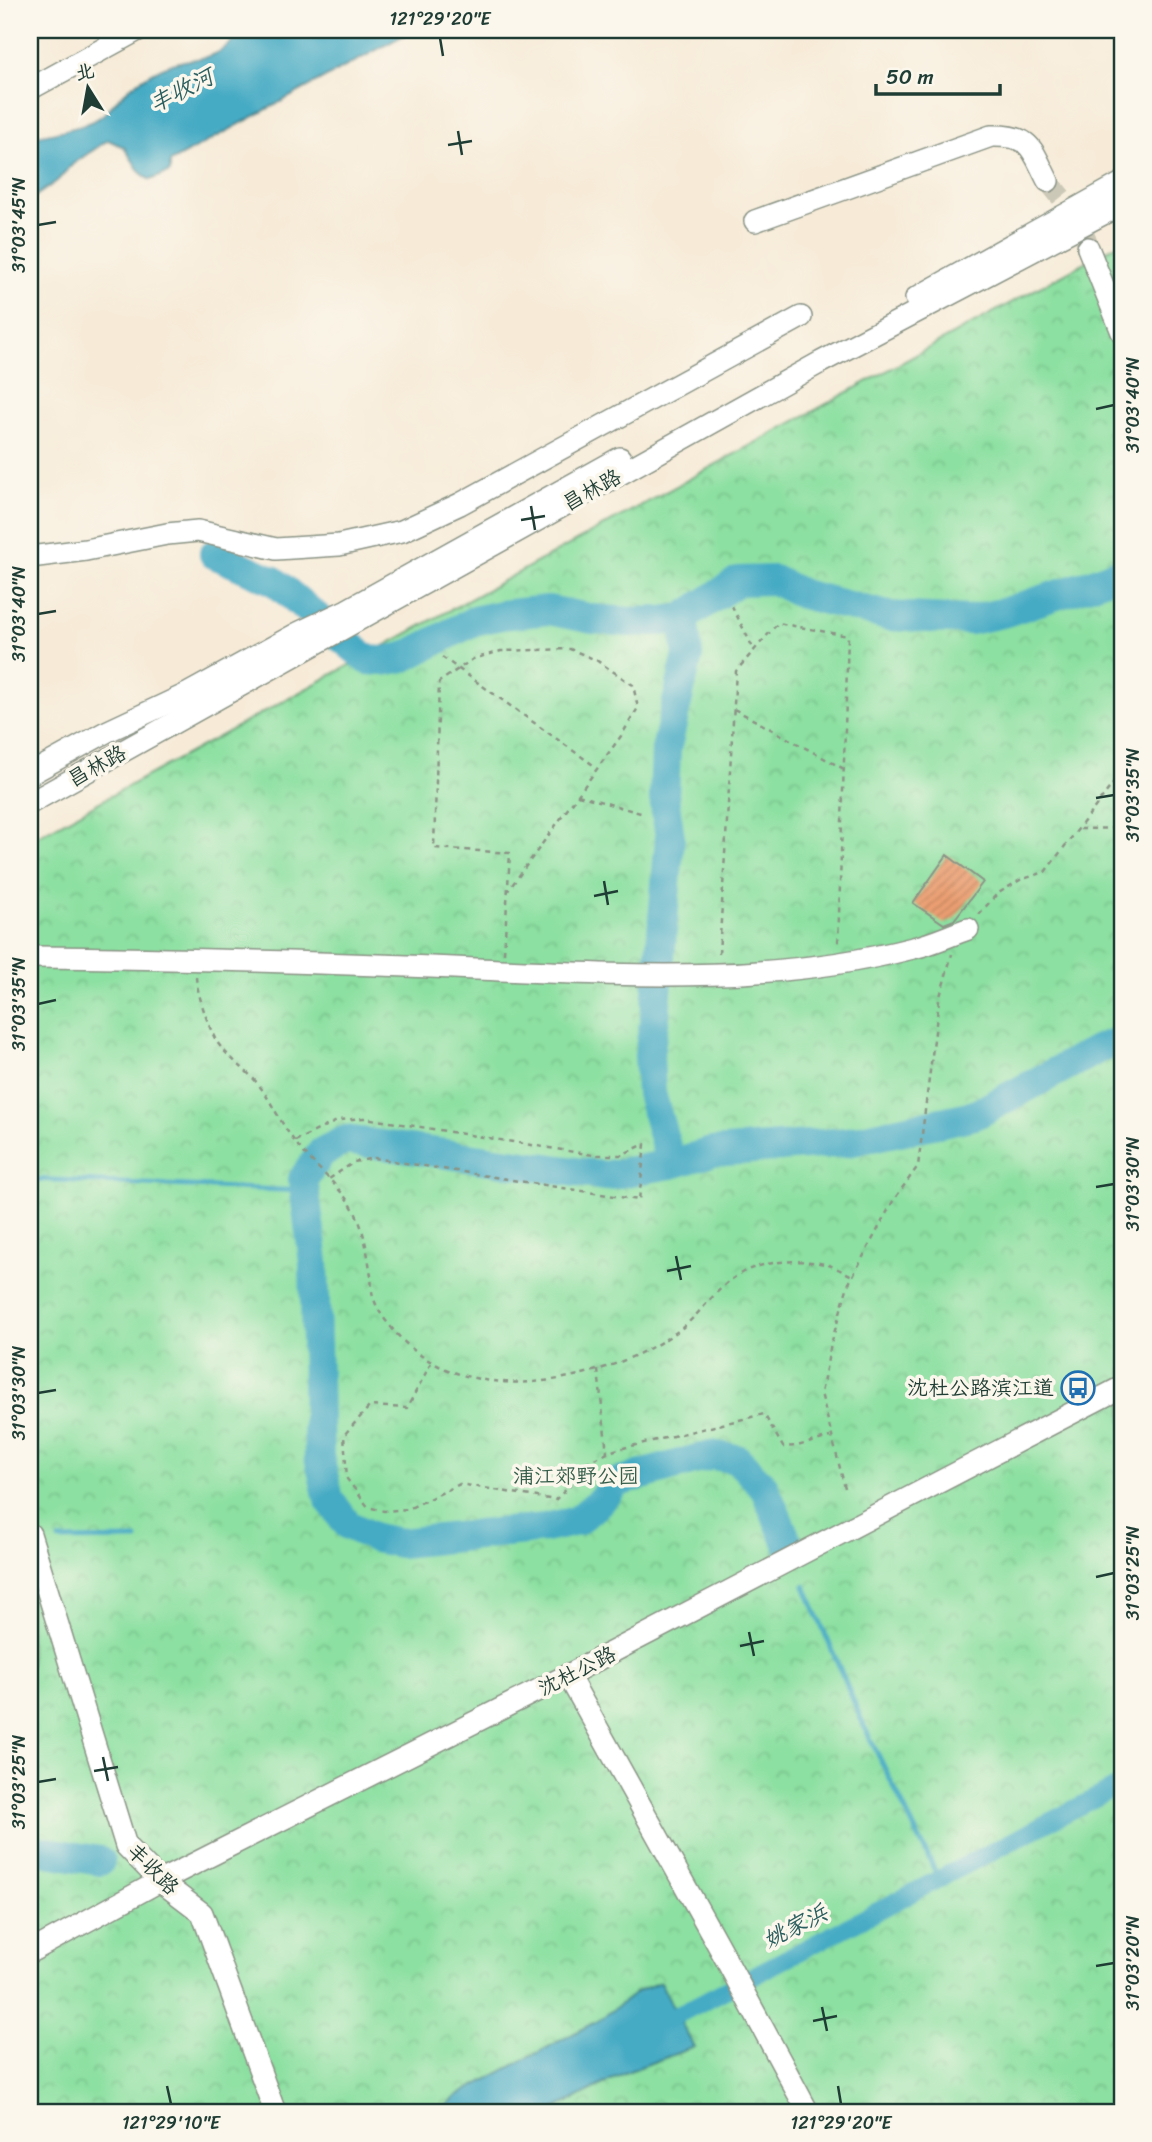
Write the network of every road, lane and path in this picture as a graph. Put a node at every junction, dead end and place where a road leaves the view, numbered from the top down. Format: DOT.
graph roads {
  1 [pos="138,30"];
  2 [pos="30,89"];
  3 [pos="1048,181"];
  4 [pos="1122,183"];
  5 [pos="1122,204"];
  6 [pos="755,221"];
  7 [pos="1088,248"];
  8 [pos="800,317"];
  9 [pos="1122,332"];
  10 [pos="30,557"];
  11 [pos="732,606"];
  12 [pos="353,615"];
  13 [pos="306,640"];
  14 [pos="754,650"];
  15 [pos="442,657"];
  16 [pos="458,669"];
  17 [pos="734,709"];
  18 [pos="597,768"];
  19 [pos="844,769"];
  20 [pos="1122,772"];
  21 [pos="30,774"];
  22 [pos="578,795"];
  23 [pos="30,803"];
  24 [pos="644,814"];
  25 [pos="1122,828"];
  26 [pos="1078,829"];
  27 [pos="508,892"];
  28 [pos="968,929"];
  29 [pos="30,957"];
  30 [pos="194,958"];
  31 [pos="837,963"];
  32 [pos="503,970"];
  33 [pos="718,975"];
  34 [pos="295,1141"];
  35 [pos="329,1179"];
  36 [pos="853,1276"];
  37 [pos="431,1363"];
  38 [pos="598,1370"];
  39 [pos="1122,1387"];
  40 [pos="830,1437"];
  41 [pos="607,1453"];
  42 [pos="845,1488"];
  43 [pos="30,1534"];
  44 [pos="568,1675"];
  45 [pos="160,1881"];
  46 [pos="30,1952"];
  47 [pos="275,2112"];
  48 [pos="808,2112"];
  1 -- 2 [label="street"];
  3 -- 6 [label="street"];
  4 -- 12 [label="street, 昌林路"];
  5 -- 12 [label="street, 昌林路"];
  7 -- 9 [label="street"];
  8 -- 10 [label="street"];
  11 -- 14 [label="path"];
  12 -- 13 [label="street, 昌林路"];
  13 -- 21 [label="street, 昌林路"];
  13 -- 23 [label="street, 昌林路"];
  14 -- 17 [label="path"];
  14 -- 19 [label="path"];
  15 -- 16 [label="path"];
  16 -- 18 [label="path"];
  16 -- 18 [label="path"];
  16 -- 27 [label="path"];
  17 -- 19 [label="path"];
  17 -- 33 [label="path"];
  18 -- 22 [label="path"];
  19 -- 31 [label="path"];
  20 -- 26 [label="path"];
  22 -- 24 [label="path"];
  22 -- 27 [label="path"];
  25 -- 26 [label="path"];
  26 -- 28 [label="path"];
  27 -- 32 [label="path"];
  28 -- 31 [label="street"];
  28 -- 36 [label="path"];
  29 -- 30 [label="street"];
  30 -- 32 [label="street"];
  30 -- 34 [label="path"];
  31 -- 33 [label="street"];
  32 -- 33 [label="street"];
  34 -- 35 [label="path"];
  34 -- 35 [label="path"];
  35 -- 37 [label="path"];
  36 -- 38 [label="path"];
  36 -- 40 [label="path"];
  37 -- 38 [label="path"];
  37 -- 41 [label="path"];
  38 -- 41 [label="path"];
  39 -- 44 [label="street, 沈杜公路"];
  40 -- 41 [label="path"];
  40 -- 42 [label="path"];
  43 -- 45 [label="street, 丰收路"];
  44 -- 45 [label="street, 沈杜公路"];
  44 -- 48 [label="street"];
  45 -- 46 [label="street, 沈杜公路"];
  45 -- 47 [label="street, 丰收路"];
}
